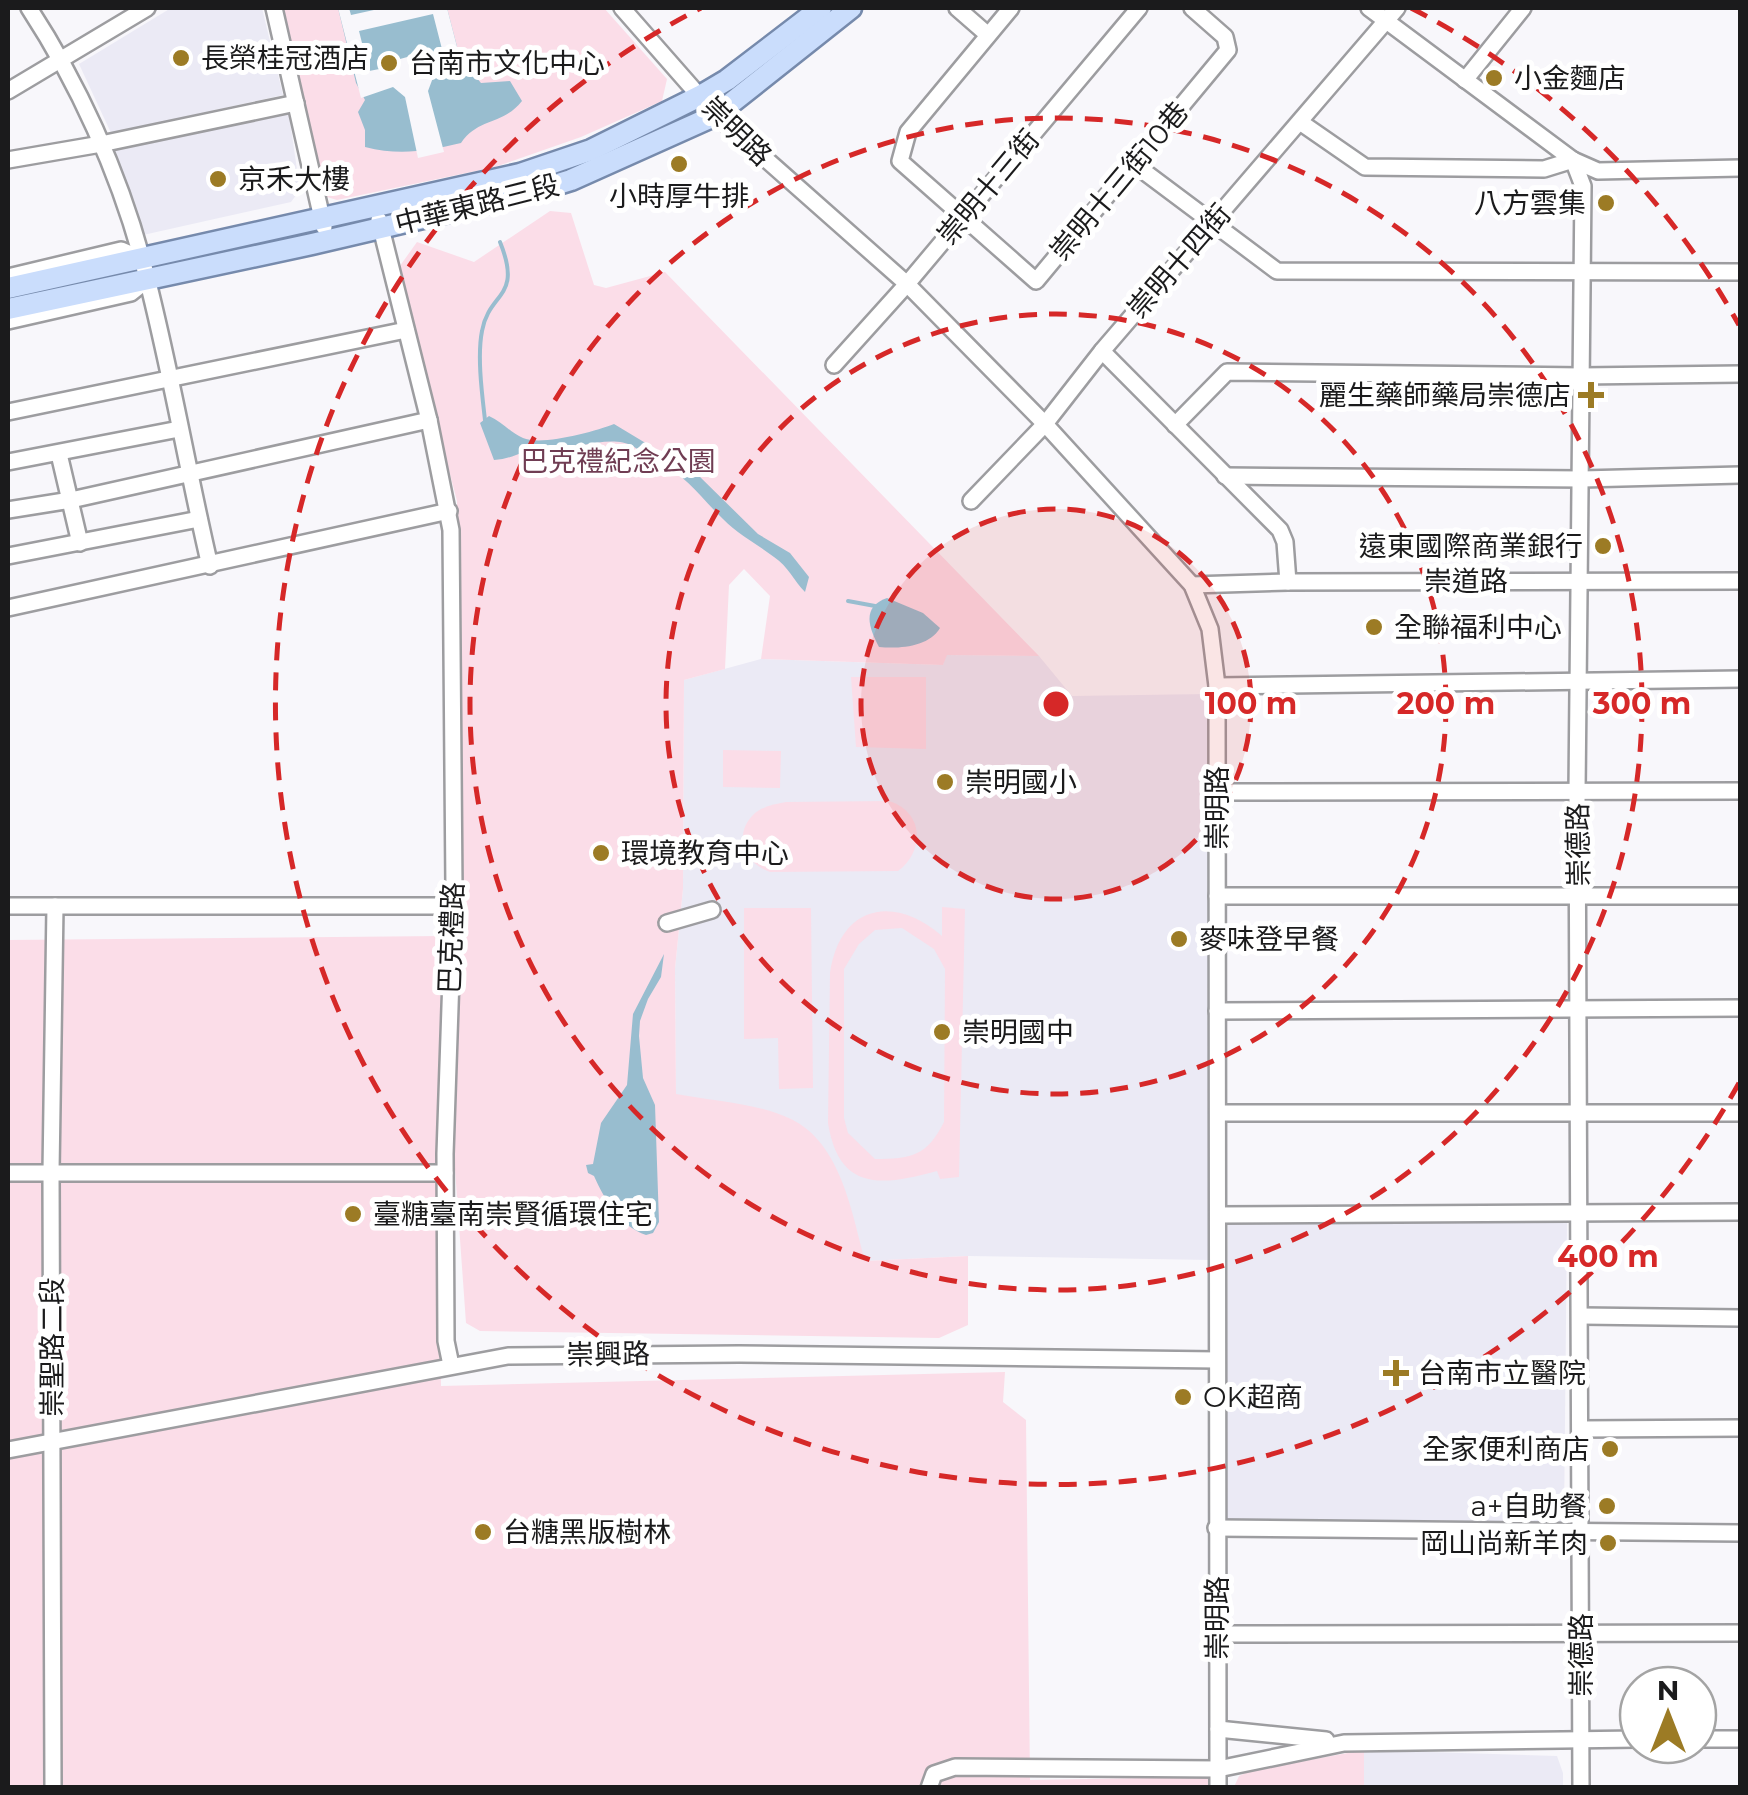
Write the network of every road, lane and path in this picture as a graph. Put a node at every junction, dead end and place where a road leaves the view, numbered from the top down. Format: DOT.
graph roads {
  1 [pos="29,8"];
  2 [pos="147,8"];
  3 [pos="274,8"];
  4 [pos="622,8"];
  5 [pos="821,8"];
  6 [pos="851,8"];
  7 [pos="958,8"];
  8 [pos="1010,8"];
  9 [pos="1140,8"];
  10 [pos="1192,8"];
  11 [pos="1369,8"];
  12 [pos="1397,8"];
  13 [pos="1523,8"];
  14 [pos="1387,22"];
  15 [pos="988,34"];
  16 [pos="61,58"];
  17 [pos="1464,80"];
  18 [pos="8,91"];
  19 [pos="700,96"];
  20 [pos="296,103"];
  21 [pos="716,115"];
  22 [pos="1300,122"];
  23 [pos="101,144"];
  24 [pos="8,160"];
  25 [pos="1573,160"];
  26 [pos="1134,164"];
  27 [pos="1740,168"];
  28 [pos="376,206"];
  29 [pos="322,217"];
  30 [pos="962,217"];
  31 [pos="1213,221"];
  32 [pos="381,228"];
  33 [pos="328,240"];
  34 [pos="142,258"];
  35 [pos="1740,272"];
  36 [pos="1582,274"];
  37 [pos="8,277"];
  38 [pos="147,280"];
  39 [pos="907,284"];
  40 [pos="8,288"];
  41 [pos="54,289"];
  42 [pos="8,309"];
  43 [pos="8,321"];
  44 [pos="406,330"];
  45 [pos="1102,351"];
  46 [pos="834,366"];
  47 [pos="1740,374"];
  48 [pos="1582,376"];
  49 [pos="169,381"];
  50 [pos="8,412"];
  51 [pos="429,420"];
  52 [pos="1045,424"];
  53 [pos="1175,425"];
  54 [pos="179,428"];
  55 [pos="59,454"];
  56 [pos="8,462"];
  57 [pos="190,474"];
  58 [pos="1225,476"];
  59 [pos="1740,476"];
  60 [pos="1582,479"];
  61 [pos="71,500"];
  62 [pos="972,501"];
  63 [pos="8,510"];
  64 [pos="449,511"];
  65 [pos="199,519"];
  66 [pos="80,543"];
  67 [pos="8,556"];
  68 [pos="210,566"];
  69 [pos="1581,581"];
  70 [pos="1288,582"];
  71 [pos="1740,582"];
  72 [pos="1192,585"];
  73 [pos="8,608"];
  74 [pos="1740,679"];
  75 [pos="1579,682"];
  76 [pos="1217,686"];
  77 [pos="1740,791"];
  78 [pos="1217,792"];
  79 [pos="1578,792"];
  80 [pos="1216,896"];
  81 [pos="1578,896"];
  82 [pos="1740,896"];
  83 [pos="8,906"];
  84 [pos="56,906"];
  85 [pos="452,906"];
  86 [pos="712,910"];
  87 [pos="667,923"];
  88 [pos="1740,1008"];
  89 [pos="1580,1009"];
  90 [pos="1217,1012"];
  91 [pos="1218,1113"];
  92 [pos="1580,1113"];
  93 [pos="1740,1113"];
  94 [pos="51,1172"];
  95 [pos="8,1173"];
  96 [pos="445,1173"];
  97 [pos="1740,1212"];
  98 [pos="1581,1213"];
  99 [pos="1218,1216"];
  100 [pos="1582,1316"];
  101 [pos="1740,1318"];
  102 [pos="1217,1360"];
  103 [pos="451,1365"];
  104 [pos="1740,1428"];
  105 [pos="1582,1429"];
  106 [pos="52,1441"];
  107 [pos="8,1450"];
  108 [pos="1216,1528"];
  109 [pos="1582,1531"];
  110 [pos="1740,1533"];
  111 [pos="1217,1634"];
  112 [pos="1581,1634"];
  113 [pos="1740,1634"];
  114 [pos="1218,1728"];
  115 [pos="1581,1739"];
  116 [pos="1618,1739"];
  117 [pos="1344,1742"];
  118 [pos="1218,1768"];
  119 [pos="53,1788"];
  120 [pos="928,1788"];
  121 [pos="1218,1788"];
  122 [pos="1581,1788"];
  1 -- 16 [label="street"];
  2 -- 16 [label="street"];
  3 -- 20 [label="street"];
  4 -- 19 [label="street, 崇明路"];
  5 -- 19 [label="main road, 中華東路三段"];
  6 -- 21 [label="main road, 中華東路三段"];
  7 -- 15 [label="street"];
  8 -- 15 [label="street"];
  9 -- 30 [label="street, 崇明十三街"];
  10 -- 26 [label="street, 崇明十三街10巷"];
  11 -- 14 [label="street"];
  12 -- 14 [label="street, 崇明十四街"];
  13 -- 17 [label="street"];
  14 -- 17 [label="street"];
  14 -- 22 [label="street, 崇明十四街"];
  15 -- 30 [label="street"];
  16 -- 18 [label="street"];
  16 -- 23 [label="street"];
  17 -- 25 [label="street"];
  19 -- 21 [label="street, 崇明路"];
  19 -- 28 [label="main road, 中華東路三段"];
  20 -- 23 [label="street"];
  20 -- 29 [label="street"];
  21 -- 32 [label="main road, 中華東路三段"];
  21 -- 39 [label="street, 崇明路"];
  22 -- 25 [label="street"];
  22 -- 31 [label="street, 崇明十四街"];
  23 -- 24 [label="street"];
  23 -- 34 [label="street"];
  25 -- 27 [label="street"];
  25 -- 36 [label="street, 崇德路"];
  26 -- 30 [label="street, 崇明十三街10巷"];
  26 -- 31 [label="street"];
  28 -- 29 [label="main road, 中華東路三段"];
  28 -- 32 [label="street, 巴克禮路"];
  29 -- 33 [label="street"];
  29 -- 34 [label="main road, 中華東路三段"];
  30 -- 39 [label="street, 崇明十三街"];
  31 -- 36 [label="street"];
  31 -- 45 [label="street, 崇明十四街"];
  32 -- 33 [label="main road, 中華東路三段"];
  32 -- 44 [label="street, 巴克禮路"];
  33 -- 38 [label="main road, 中華東路三段"];
  34 -- 37 [label="street"];
  34 -- 38 [label="street"];
  34 -- 41 [label="main road, 中華東路三段"];
  35 -- 36 [label="street"];
  36 -- 48 [label="street, 崇德路"];
  38 -- 41 [label="main road, 中華東路三段"];
  38 -- 43 [label="street"];
  38 -- 49 [label="street"];
  39 -- 46 [label="street, 崇明十三街"];
  39 -- 52 [label="street, 崇明路"];
  40 -- 41 [label="main road"];
  41 -- 42 [label="main road"];
  44 -- 49 [label="street"];
  44 -- 51 [label="street, 巴克禮路"];
  45 -- 52 [label="street, 崇明十四街"];
  45 -- 53 [label="street"];
  47 -- 48 [label="street"];
  48 -- 53 [label="street"];
  48 -- 60 [label="street, 崇德路"];
  49 -- 50 [label="street"];
  49 -- 54 [label="street"];
  51 -- 57 [label="street"];
  51 -- 64 [label="street, 巴克禮路"];
  52 -- 62 [label="street, 崇明十四街"];
  52 -- 72 [label="street, 崇明路"];
  53 -- 58 [label="street"];
  54 -- 55 [label="street"];
  54 -- 57 [label="street"];
  55 -- 56 [label="street"];
  55 -- 61 [label="street"];
  57 -- 61 [label="street"];
  57 -- 65 [label="street"];
  58 -- 60 [label="street"];
  58 -- 70 [label="street"];
  59 -- 60 [label="street"];
  60 -- 69 [label="street, 崇德路"];
  61 -- 63 [label="street"];
  61 -- 66 [label="street"];
  64 -- 68 [label="street"];
  64 -- 85 [label="street, 巴克禮路"];
  65 -- 66 [label="street"];
  65 -- 68 [label="street"];
  66 -- 67 [label="street"];
  68 -- 73 [label="street"];
  69 -- 70 [label="street, 崇道路"];
  69 -- 71 [label="street, 崇道路"];
  69 -- 75 [label="street, 崇德路"];
  70 -- 72 [label="street, 崇道路"];
  72 -- 76 [label="street, 崇明路"];
  74 -- 75 [label="street"];
  75 -- 76 [label="street"];
  75 -- 79 [label="street, 崇德路"];
  76 -- 78 [label="street, 崇明路"];
  77 -- 79 [label="street"];
  78 -- 79 [label="street"];
  78 -- 80 [label="street, 崇明路"];
  79 -- 81 [label="street, 崇德路"];
  80 -- 81 [label="street"];
  80 -- 90 [label="street, 崇明路"];
  81 -- 82 [label="street"];
  81 -- 89 [label="street, 崇德路"];
  83 -- 84 [label="street"];
  84 -- 85 [label="street"];
  84 -- 94 [label="street, 崇聖路二段"];
  85 -- 96 [label="street, 巴克禮路"];
  86 -- 87 [label="street"];
  88 -- 89 [label="street"];
  89 -- 90 [label="street"];
  89 -- 92 [label="street, 崇德路"];
  90 -- 91 [label="street, 崇明路"];
  91 -- 92 [label="street"];
  91 -- 99 [label="street, 崇明路"];
  92 -- 93 [label="street"];
  92 -- 98 [label="street, 崇德路"];
  94 -- 95 [label="street"];
  94 -- 96 [label="street"];
  94 -- 106 [label="street, 崇聖路二段"];
  96 -- 103 [label="street, 巴克禮路"];
  97 -- 98 [label="street"];
  98 -- 99 [label="street"];
  98 -- 100 [label="street, 崇德路"];
  99 -- 102 [label="street, 崇明路"];
  100 -- 101 [label="street"];
  100 -- 105 [label="street, 崇德路"];
  102 -- 103 [label="street, 崇興路"];
  102 -- 108 [label="street, 崇明路"];
  103 -- 106 [label="street, 崇興路"];
  104 -- 105 [label="street"];
  105 -- 109 [label="street, 崇德路"];
  106 -- 107 [label="street, 崇興路"];
  106 -- 119 [label="street, 崇聖路二段"];
  108 -- 109 [label="street"];
  108 -- 111 [label="street, 崇明路"];
  109 -- 110 [label="street"];
  109 -- 112 [label="street, 崇德路"];
  111 -- 112 [label="street"];
  111 -- 114 [label="street, 崇明路"];
  112 -- 113 [label="street"];
  112 -- 115 [label="street, 崇德路"];
  114 -- 117 [label="street"];
  114 -- 118 [label="street, 崇明路"];
  115 -- 116 [label="street"];
  115 -- 117 [label="street"];
  115 -- 122 [label="street, 崇德路"];
  117 -- 118 [label="street"];
  118 -- 120 [label="street"];
  118 -- 121 [label="street, 崇明路"];
}
